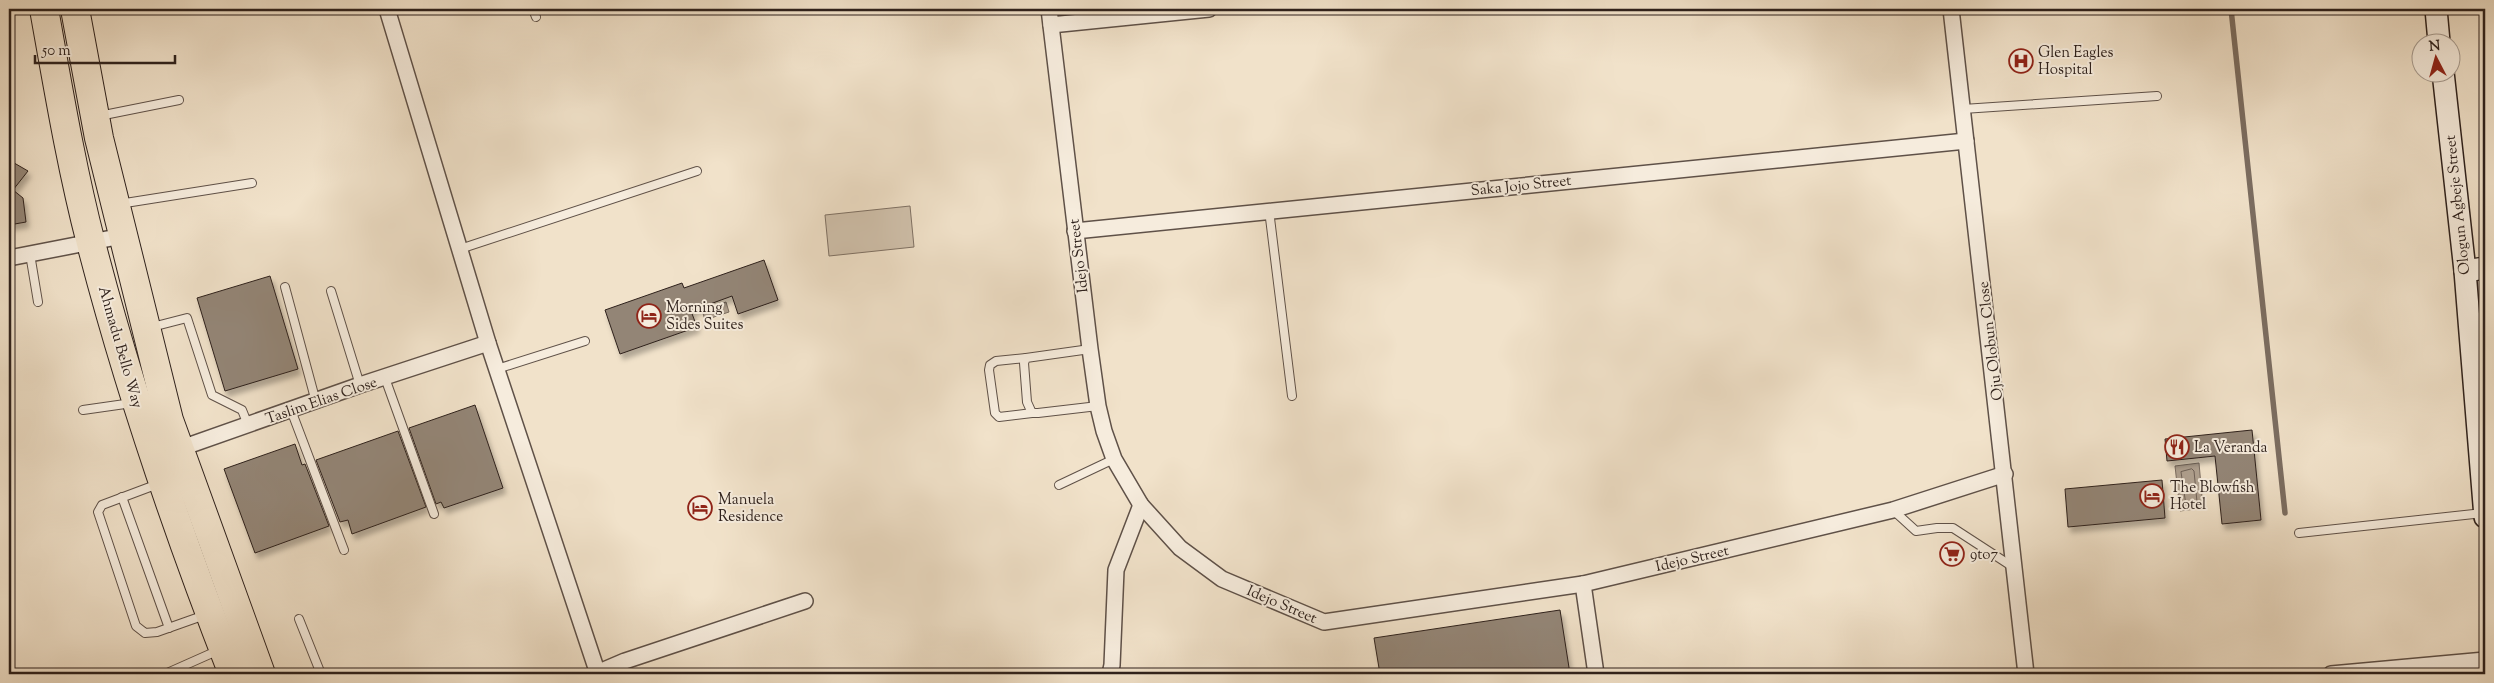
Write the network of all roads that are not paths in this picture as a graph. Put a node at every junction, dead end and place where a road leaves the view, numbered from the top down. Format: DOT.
graph roads {
  1 [pos="44,9"];
  2 [pos="75,9"];
  3 [pos="387,9"];
  4 [pos="533,9"];
  5 [pos="1049,9"];
  6 [pos="1209,9"];
  7 [pos="1951,9"];
  8 [pos="2436,9"];
  9 [pos="536,17"];
  10 [pos="1051,25"];
  11 [pos="2439,32"];
  12 [pos="2445,82"];
  13 [pos="2157,96"];
  14 [pos="179,100"];
  15 [pos="1963,109"];
  16 [pos="95,117"];
  17 [pos="1966,141"];
  18 [pos="697,171"];
  19 [pos="252,183"];
  20 [pos="115,205"];
  21 [pos="1269,210"];
  22 [pos="1075,230"];
  23 [pos="122,236"];
  24 [pos="91,242"];
  25 [pos="460,248"];
  26 [pos="30,254"];
  27 [pos="9,258"];
  28 [pos="2475,269"];
  29 [pos="285,286"];
  30 [pos="331,291"];
  31 [pos="38,302"];
  32 [pos="146,329"];
  33 [pos="584,341"];
  34 [pos="488,343"];
  35 [pos="1090,349"];
  36 [pos="1026,358"];
  37 [pos="497,370"];
  38 [pos="385,378"];
  39 [pos="360,385"];
  40 [pos="1292,396"];
  41 [pos="137,402"];
  42 [pos="316,402"];
  43 [pos="1098,406"];
  44 [pos="83,410"];
  45 [pos="291,410"];
  46 [pos="1032,413"];
  47 [pos="248,425"];
  48 [pos="179,449"];
  49 [pos="1114,459"];
  50 [pos="158,470"];
  51 [pos="2005,474"];
  52 [pos="1059,485"];
  53 [pos="122,497"];
  54 [pos="1141,505"];
  55 [pos="1893,510"];
  56 [pos="2485,513"];
  57 [pos="434,514"];
  58 [pos="2485,517"];
  59 [pos="2299,533"];
  60 [pos="344,550"];
  61 [pos="2013,567"];
  62 [pos="1583,584"];
  63 [pos="805,600"];
  64 [pos="210,614"];
  65 [pos="300,619"];
  66 [pos="169,628"];
  67 [pos="223,649"];
  68 [pos="2485,660"];
  69 [pos="165,674"];
  70 [pos="233,674"];
  71 [pos="261,674"];
  72 [pos="321,674"];
  73 [pos="598,674"];
  74 [pos="1110,674"];
  75 [pos="1596,674"];
  76 [pos="2026,674"];
  77 [pos="2331,674"];
  1 -- 24 [label="highway, Ahmadu Bello Way"];
  2 -- 16 [label="highway, Ahmadu Bello Way"];
  3 -- 25 [label="street"];
  4 -- 9 [label="lane"];
  5 -- 10 [label="street, Idejo Street"];
  6 -- 10 [label="street"];
  7 -- 15 [label="street, Oju Olobun Close"];
  8 -- 11 [label="street"];
  10 -- 22 [label="street, Idejo Street"];
  12 -- 28 [label="street, Ologun Agbeje Street"];
  13 -- 15 [label="lane"];
  14 -- 16 [label="lane"];
  15 -- 17 [label="street, Oju Olobun Close"];
  16 -- 20 [label="highway, Ahmadu Bello Way"];
  17 -- 21 [label="street, Saka Jojo Street"];
  17 -- 51 [label="street, Oju Olobun Close"];
  18 -- 25 [label="lane"];
  19 -- 20 [label="lane"];
  20 -- 23 [label="highway, Ahmadu Bello Way"];
  21 -- 22 [label="street, Saka Jojo Street"];
  21 -- 40 [label="lane"];
  22 -- 35 [label="street, Idejo Street"];
  23 -- 24 [label="street"];
  23 -- 32 [label="highway, Ahmadu Bello Way"];
  24 -- 26 [label="street"];
  24 -- 41 [label="highway, Ahmadu Bello Way"];
  25 -- 34 [label="street"];
  26 -- 27 [label="street"];
  26 -- 31 [label="lane"];
  28 -- 56 [label="street, Ologun Agbeje Street"];
  29 -- 42 [label="lane"];
  30 -- 39 [label="lane"];
  32 -- 47 [label="lane"];
  32 -- 48 [label="highway, Ahmadu Bello Way"];
  33 -- 37 [label="lane"];
  34 -- 37 [label="street"];
  34 -- 38 [label="street, Taslim Elias Close"];
  35 -- 36 [label="lane"];
  35 -- 43 [label="street, Idejo Street"];
  36 -- 46 [label="lane"];
  36 -- 46 [label="lane"];
  37 -- 73 [label="street"];
  38 -- 39 [label="street, Taslim Elias Close"];
  38 -- 57 [label="lane"];
  39 -- 42 [label="street, Taslim Elias Close"];
  41 -- 44 [label="lane"];
  41 -- 50 [label="highway, Ahmadu Bello Way"];
  42 -- 45 [label="street, Taslim Elias Close"];
  43 -- 46 [label="lane"];
  43 -- 49 [label="street, Idejo Street"];
  45 -- 47 [label="street, Taslim Elias Close"];
  45 -- 60 [label="lane"];
  47 -- 48 [label="street, Taslim Elias Close"];
  48 -- 50 [label="street, Taslim Elias Close"];
  48 -- 71 [label="highway, Ahmadu Bello Way"];
  49 -- 52 [label="lane"];
  49 -- 54 [label="street, Idejo Street"];
  50 -- 53 [label="lane"];
  50 -- 64 [label="highway, Ahmadu Bello Way"];
  51 -- 55 [label="street, Idejo Street"];
  51 -- 61 [label="street, Oju Olobun Close"];
  53 -- 66 [label="lane"];
  53 -- 66 [label="lane"];
  54 -- 62 [label="street, Idejo Street"];
  54 -- 74 [label="street"];
  55 -- 61 [label="lane"];
  55 -- 62 [label="street, Idejo Street"];
  56 -- 58 [label="street, Ologun Agbeje Street"];
  56 -- 59 [label="lane"];
  61 -- 76 [label="street, Oju Olobun Close"];
  62 -- 75 [label="street"];
  63 -- 73 [label="street"];
  64 -- 66 [label="lane"];
  64 -- 67 [label="highway, Ahmadu Bello Way"];
  65 -- 72 [label="lane"];
  67 -- 69 [label="lane"];
  67 -- 70 [label="highway, Ahmadu Bello Way"];
  68 -- 77 [label="street"];
}
